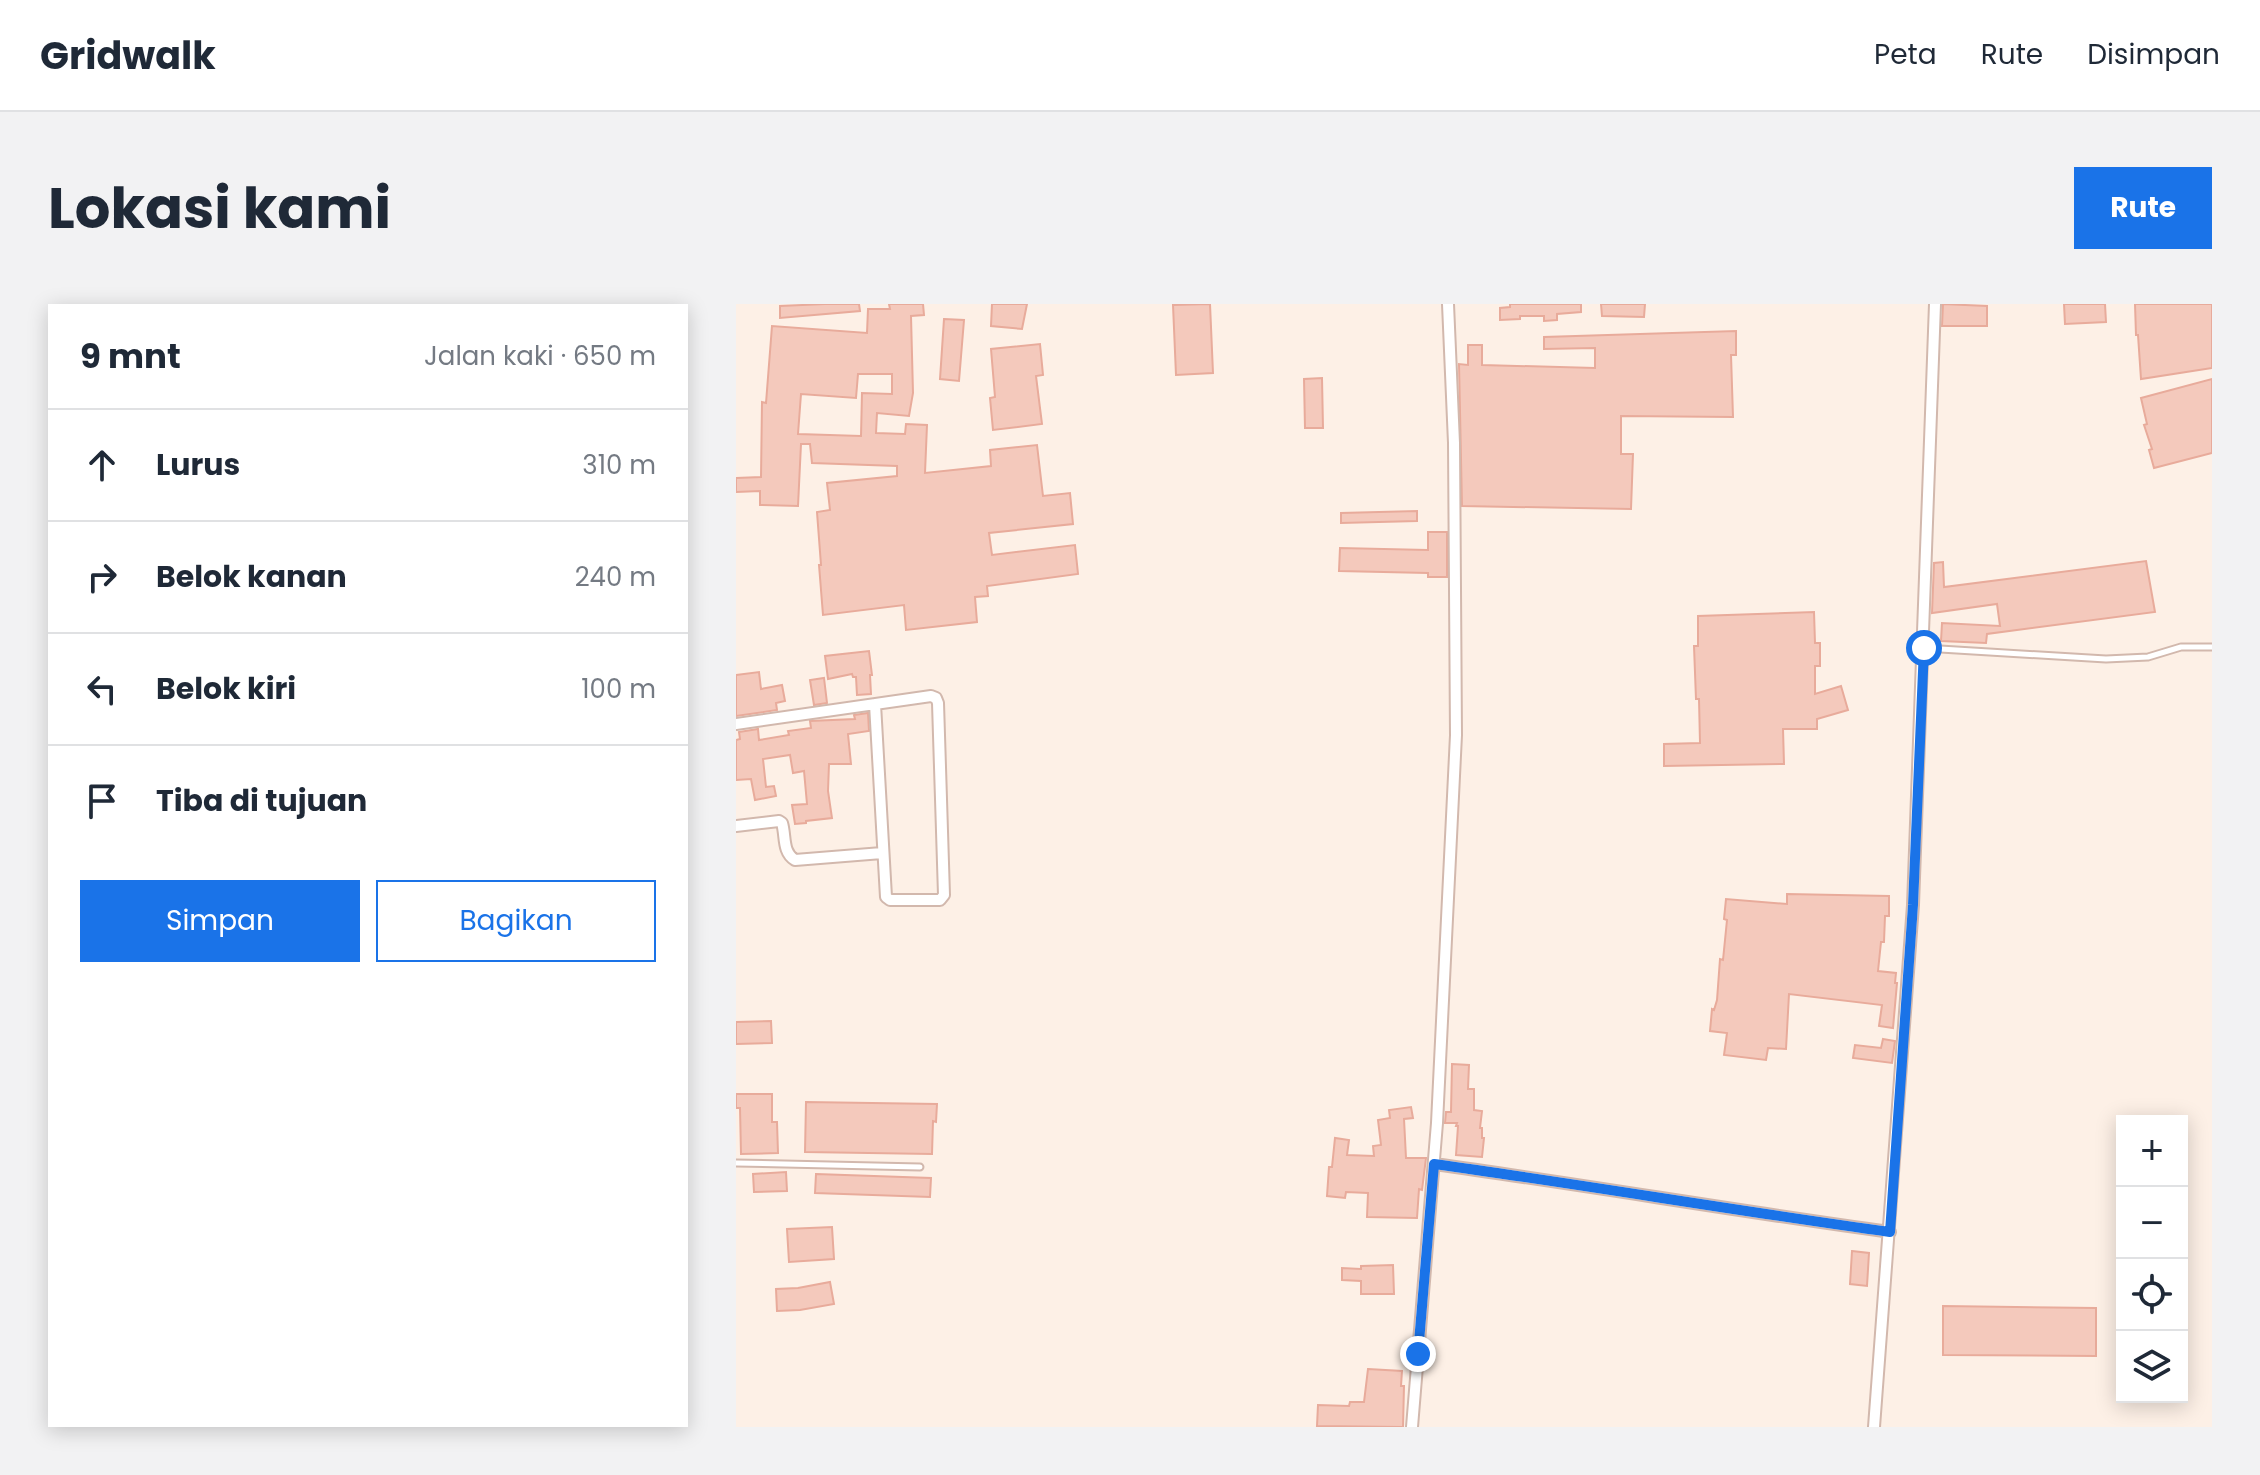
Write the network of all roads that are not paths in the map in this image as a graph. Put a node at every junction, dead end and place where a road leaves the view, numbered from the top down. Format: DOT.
graph roads {
  1 [pos="1448,304"];
  2 [pos="1935,304"];
  3 [pos="2212,647"];
  4 [pos="1924,648"];
  5 [pos="875,704"];
  6 [pos="736,724"];
  7 [pos="736,826"];
  8 [pos="882,853"];
  9 [pos="736,1163"];
  10 [pos="1434,1164"];
  11 [pos="920,1167"];
  12 [pos="1890,1232"];
  13 [pos="1412,1427"];
  14 [pos="1874,1427"];
  1 -- 10 [label="street"];
  2 -- 4 [label="street"];
  3 -- 4 [label="lane"];
  4 -- 12 [label="street"];
  5 -- 6 [label="street"];
  5 -- 8 [label="street"];
  5 -- 8 [label="street"];
  7 -- 8 [label="street"];
  9 -- 11 [label="lane"];
  10 -- 12 [label="street"];
  10 -- 13 [label="street"];
  12 -- 14 [label="street"];
}
